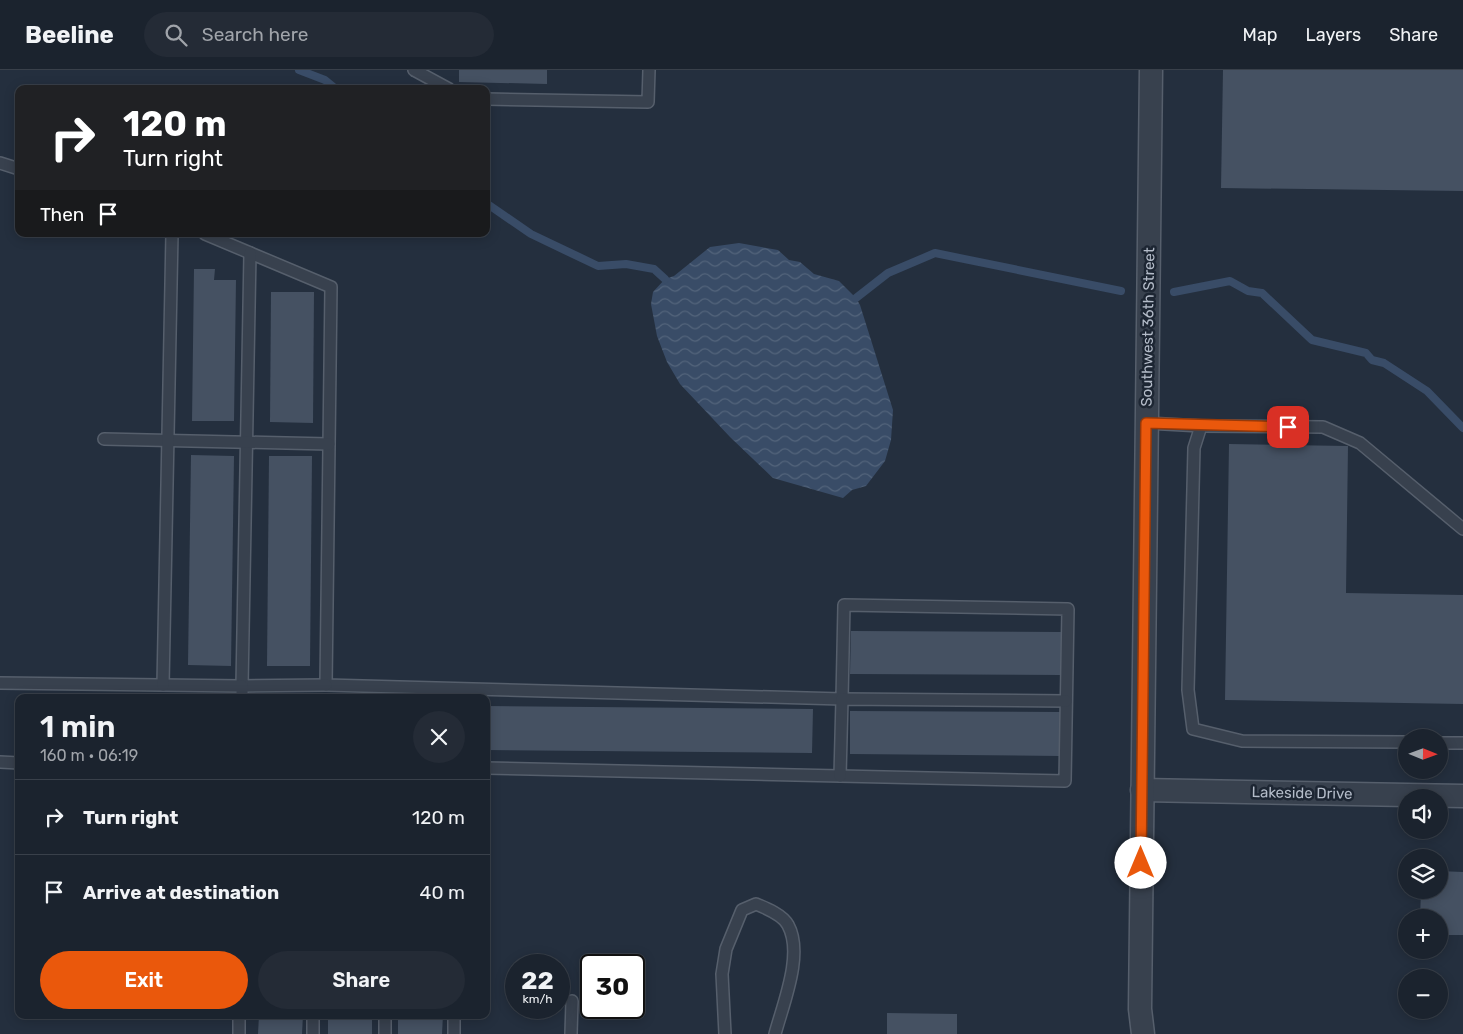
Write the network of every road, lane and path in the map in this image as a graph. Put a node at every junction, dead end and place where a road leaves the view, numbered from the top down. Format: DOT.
graph roads {
  1 [pos="414,70"];
  2 [pos="648,70"];
  3 [pos="1151,70"];
  4 [pos="442,85"];
  5 [pos="490,99"];
  6 [pos="0,163"];
  7 [pos="15,169"];
  8 [pos="172,237"];
  9 [pos="212,237"];
  10 [pos="250,253"];
  11 [pos="1146,423"];
  12 [pos="1201,426"];
  13 [pos="104,439"];
  14 [pos="168,440"];
  15 [pos="246,441"];
  16 [pos="329,444"];
  17 [pos="1463,529"];
  18 [pos="0,683"];
  19 [pos="163,685"];
  20 [pos="326,685"];
  21 [pos="242,692"];
  22 [pos="462,693"];
  23 [pos="842,699"];
  24 [pos="1066,701"];
  25 [pos="1398,742"];
  26 [pos="1448,743"];
  27 [pos="1463,743"];
  28 [pos="0,762"];
  29 [pos="15,763"];
  30 [pos="490,768"];
  31 [pos="840,776"];
  32 [pos="1142,790"];
  33 [pos="1463,796"];
  34 [pos="572,1001"];
  35 [pos="240,1019"];
  36 [pos="313,1019"];
  37 [pos="385,1019"];
  38 [pos="454,1019"];
  39 [pos="239,1034"];
  40 [pos="313,1034"];
  41 [pos="385,1034"];
  42 [pos="454,1034"];
  43 [pos="571,1034"];
  44 [pos="725,1034"];
  45 [pos="775,1034"];
  46 [pos="1143,1034"];
  1 -- 4 [label="lane"];
  2 -- 5 [label="lane"];
  3 -- 11 [label="street, Southwest 36th Street"];
  6 -- 7 [label="lane"];
  8 -- 14 [label="lane"];
  9 -- 10 [label="lane"];
  10 -- 15 [label="lane"];
  10 -- 16 [label="lane"];
  11 -- 12 [label="lane"];
  11 -- 32 [label="street, Southwest 36th Street"];
  12 -- 17 [label="lane"];
  12 -- 25 [label="lane"];
  13 -- 14 [label="lane"];
  14 -- 15 [label="lane"];
  14 -- 19 [label="lane"];
  15 -- 16 [label="lane"];
  15 -- 21 [label="lane"];
  16 -- 20 [label="lane"];
  18 -- 19 [label="lane"];
  19 -- 21 [label="lane"];
  20 -- 21 [label="lane"];
  20 -- 22 [label="lane"];
  22 -- 23 [label="lane"];
  23 -- 24 [label="lane"];
  23 -- 24 [label="lane"];
  23 -- 31 [label="lane"];
  24 -- 31 [label="lane"];
  26 -- 27 [label="lane"];
  28 -- 29 [label="lane"];
  30 -- 31 [label="lane"];
  32 -- 33 [label="street, Lakeside Drive"];
  32 -- 46 [label="street, Southwest 36th Street"];
  34 -- 43 [label="lane"];
  35 -- 39 [label="lane"];
  36 -- 40 [label="lane"];
  37 -- 41 [label="lane"];
  38 -- 42 [label="lane"];
  44 -- 45 [label="lane"];
}
